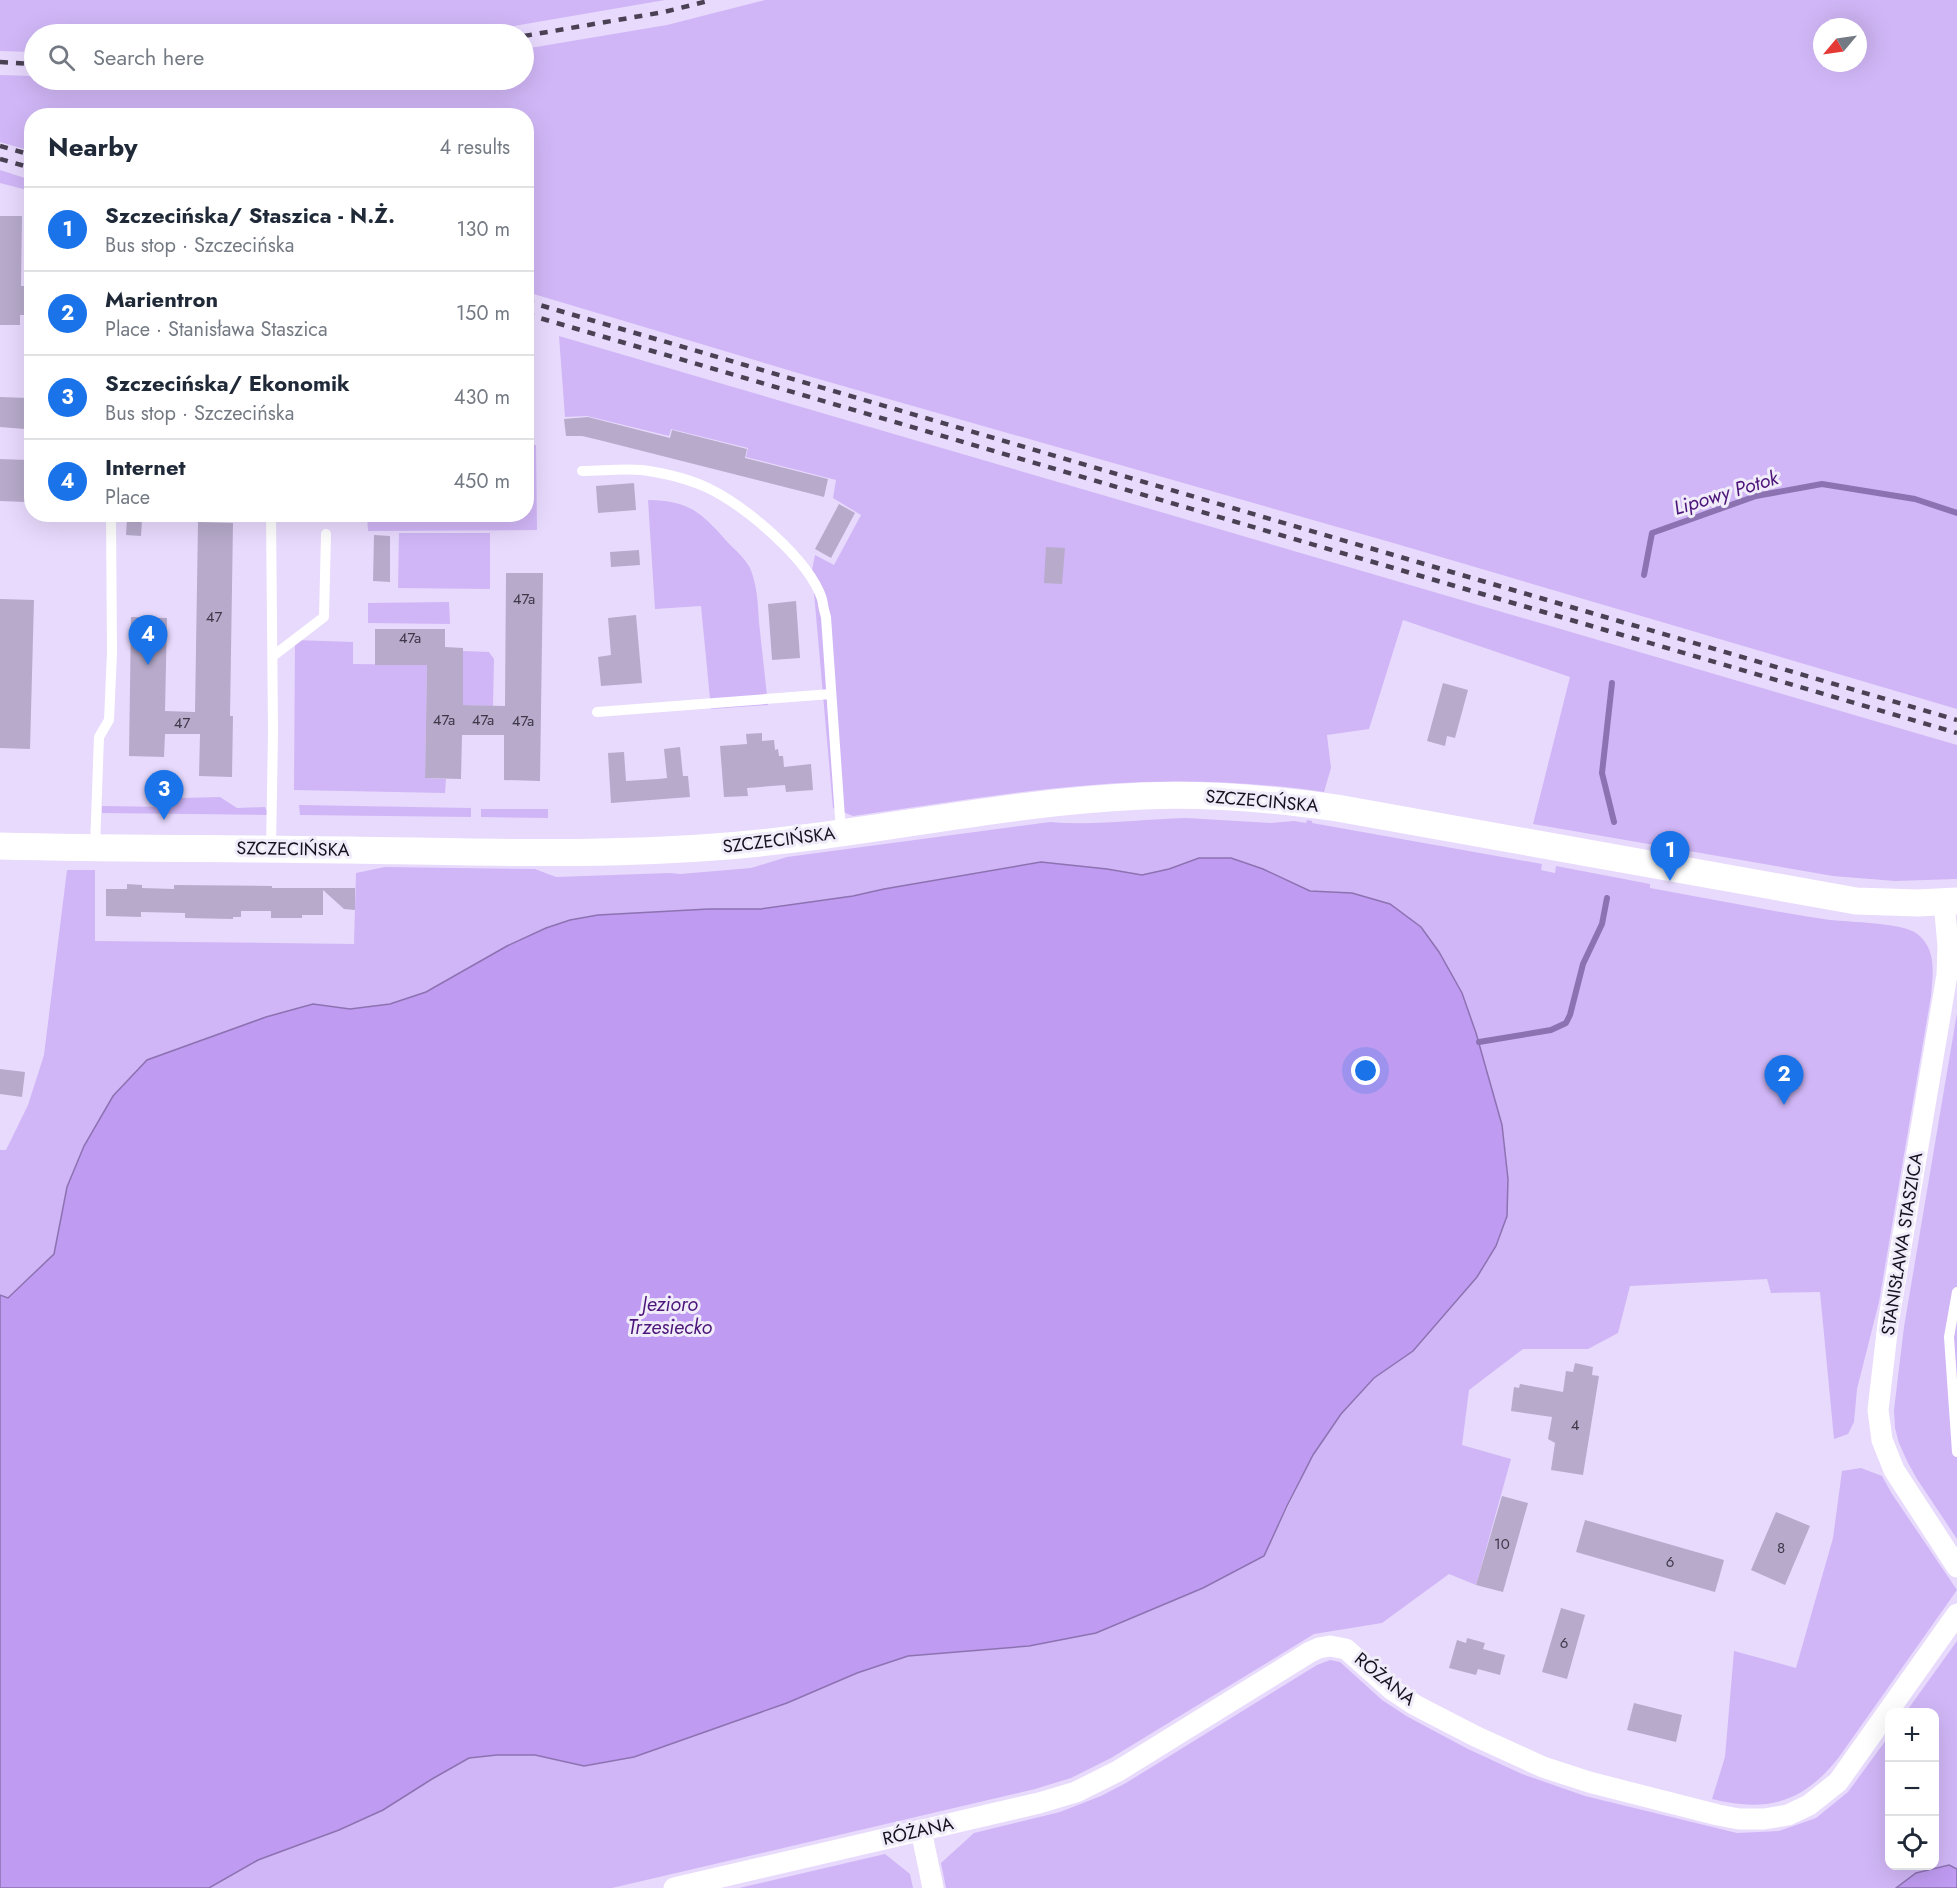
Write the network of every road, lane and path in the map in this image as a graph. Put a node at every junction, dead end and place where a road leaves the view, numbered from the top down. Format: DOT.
graph roads {
  1 [pos="582,471"];
  2 [pos="111,522"];
  3 [pos="271,522"];
  4 [pos="326,534"];
  5 [pos="273,656"];
  6 [pos="831,694"];
  7 [pos="597,712"];
  8 [pos="842,832"];
  9 [pos="0,846"];
  10 [pos="95,847"];
  11 [pos="271,849"];
  12 [pos="1951,901"];
  13 [pos="1957,1292"];
  14 [pos="1957,1452"];
  15 [pos="1957,1567"];
  16 [pos="1957,1614"];
  17 [pos="921,1830"];
  18 [pos="674,1888"];
  19 [pos="933,1888"];
  1 -- 6 [label="lane"];
  2 -- 10 [label="lane"];
  3 -- 5 [label="lane"];
  4 -- 5 [label="lane"];
  5 -- 11 [label="lane"];
  6 -- 7 [label="lane"];
  6 -- 8 [label="lane"];
  8 -- 11 [label="street, SZCZECIŃSKA"];
  8 -- 12 [label="street, SZCZECIŃSKA"];
  9 -- 10 [label="street, SZCZECIŃSKA"];
  10 -- 11 [label="street, SZCZECIŃSKA"];
  12 -- 15 [label="street, STANISŁAWA STASZICA"];
  13 -- 14 [label="lane"];
  16 -- 17 [label="street, RÓŻANA"];
  17 -- 18 [label="street, RÓŻANA"];
  17 -- 19 [label="street"];
}
